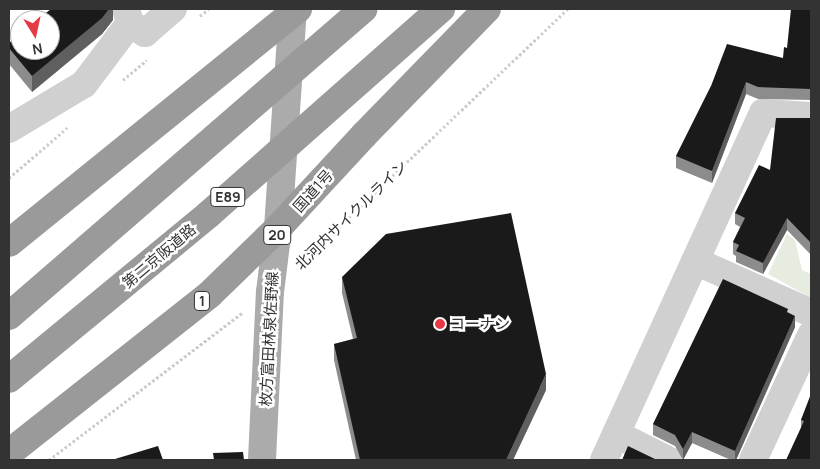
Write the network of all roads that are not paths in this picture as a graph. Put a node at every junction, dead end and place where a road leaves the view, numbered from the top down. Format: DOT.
graph roads {
  1 [pos="173,9"];
  2 [pos="364,9"];
  3 [pos="440,9"];
  4 [pos="487,9"];
  5 [pos="294,11"];
  6 [pos="128,16"];
  7 [pos="811,116"];
  8 [pos="9,129"];
  9 [pos="278,228"];
  10 [pos="9,243"];
  11 [pos="695,261"];
  12 [pos="811,314"];
  13 [pos="9,316"];
  14 [pos="811,335"];
  15 [pos="9,379"];
  16 [pos="616,434"];
  17 [pos="9,452"];
  18 [pos="263,460"];
  19 [pos="604,460"];
  20 [pos="668,460"];
  21 [pos="753,460"];
  1 -- 6 [label="street"];
  2 -- 13 [label="highway, bridge"];
  3 -- 15 [label="highway, 第二京阪道路 / E89, bridge"];
  4 -- 9 [label="highway, 国道1号 / 1"];
  5 -- 9 [label="main road, 枚方富田林泉佐野線 / 20"];
  5 -- 10 [label="highway"];
  6 -- 8 [label="street"];
  7 -- 11 [label="street"];
  9 -- 17 [label="highway, 国道1号 / 1"];
  9 -- 18 [label="main road, 枚方富田林泉佐野線 / 20"];
  11 -- 12 [label="street"];
  11 -- 16 [label="street"];
  14 -- 21 [label="street"];
  16 -- 19 [label="street"];
  16 -- 20 [label="street"];
}
